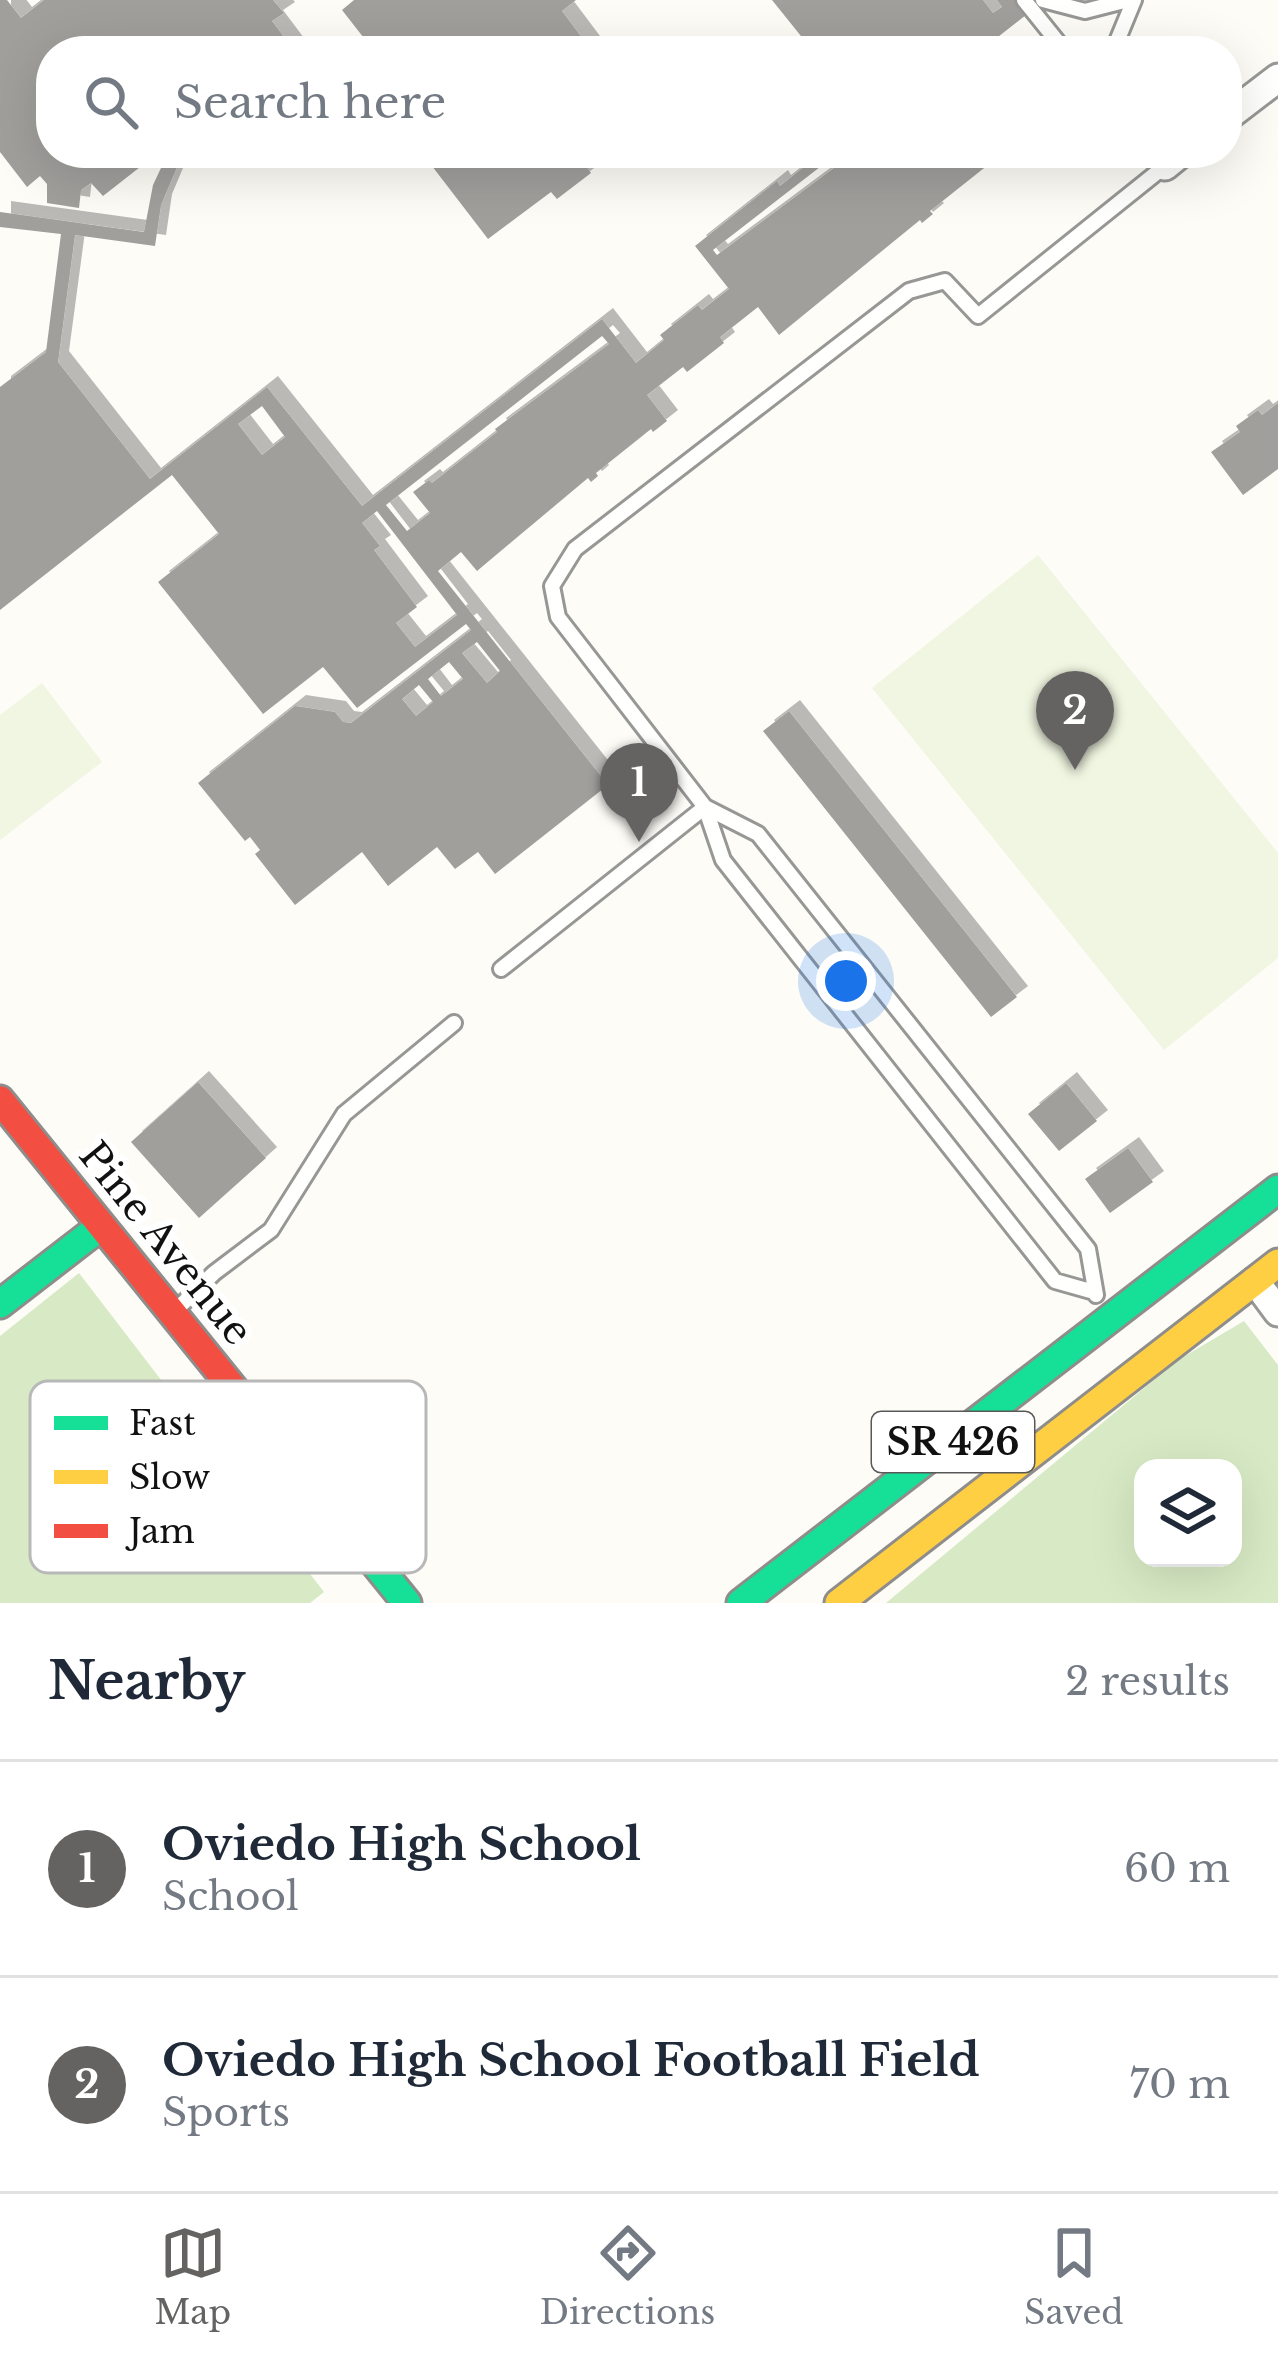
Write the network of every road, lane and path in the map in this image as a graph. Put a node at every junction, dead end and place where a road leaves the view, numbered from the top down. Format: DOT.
graph roads {
  1 [pos="1024,0"];
  2 [pos="1043,0"];
  3 [pos="1131,0"];
  4 [pos="1052,36"];
  5 [pos="1118,36"];
  6 [pos="1278,78"];
  7 [pos="1242,106"];
  8 [pos="1154,168"];
  9 [pos="705,807"];
  10 [pos="501,970"];
  11 [pos="454,1023"];
  12 [pos="0,1100"];
  13 [pos="1278,1189"];
  14 [pos="100,1226"];
  15 [pos="1272,1239"];
  16 [pos="1255,1281"];
  17 [pos="1094,1292"];
  18 [pos="0,1304"];
  19 [pos="1278,1312"];
  20 [pos="172,1314"];
  21 [pos="1113,1319"];
  22 [pos="226,1381"];
  23 [pos="1053,1438"];
  24 [pos="383,1573"];
  25 [pos="407,1603"];
  26 [pos="741,1603"];
  27 [pos="839,1603"];
  1 -- 4 [label="lane"];
  2 -- 3 [label="lane"];
  3 -- 5 [label="lane"];
  6 -- 7 [label="street"];
  8 -- 9 [label="lane"];
  9 -- 10 [label="lane"];
  9 -- 17 [label="lane"];
  9 -- 17 [label="lane"];
  11 -- 20 [label="lane"];
  12 -- 14 [label="main road, Pine Avenue"];
  13 -- 21 [label="main road, SR 426"];
  14 -- 18 [label="main road"];
  14 -- 20 [label="main road, Pine Avenue"];
  15 -- 16 [label="main road, SR 426"];
  16 -- 19 [label="street"];
  16 -- 23 [label="main road, SR 426"];
  17 -- 21 [label="lane"];
  20 -- 22 [label="main road, Pine Avenue"];
  21 -- 23 [label="main road"];
  21 -- 26 [label="main road, SR 426"];
  23 -- 27 [label="main road, SR 426"];
  24 -- 25 [label="main road, Pine Avenue"];
}
